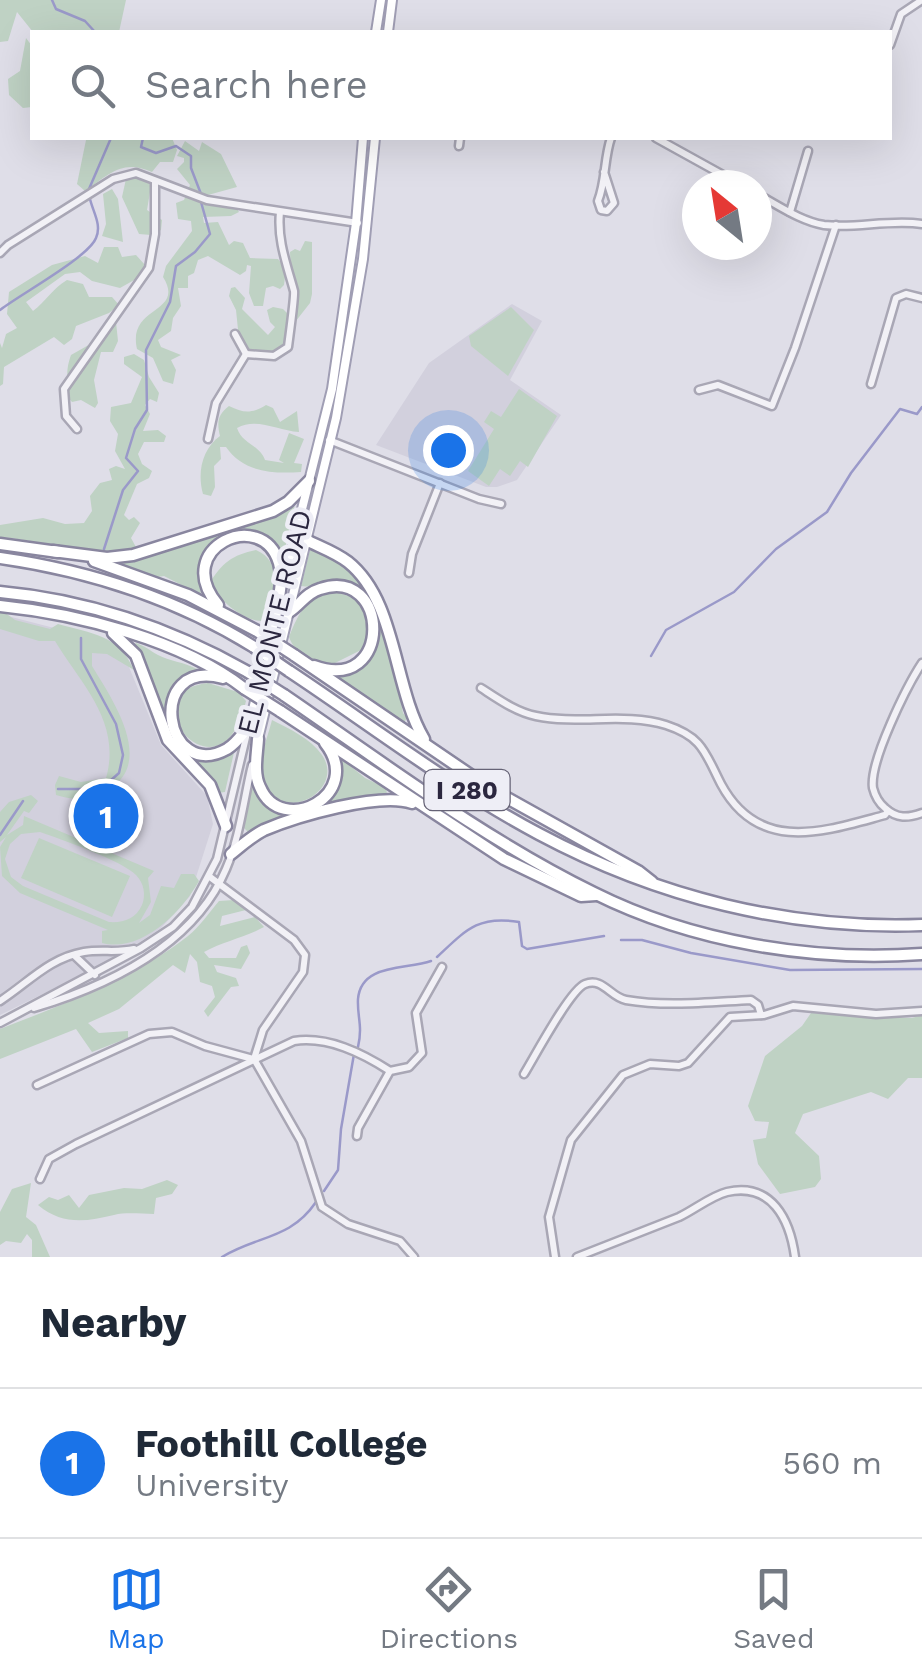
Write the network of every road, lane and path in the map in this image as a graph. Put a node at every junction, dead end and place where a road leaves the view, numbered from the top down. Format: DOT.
graph roads {
  1 [pos="381,0"];
  2 [pos="392,0"];
  3 [pos="922,0"];
  4 [pos="376,30"];
  5 [pos="388,30"];
  6 [pos="892,39"];
  7 [pos="362,140"];
  8 [pos="375,140"];
  9 [pos="611,140"];
  10 [pos="660,140"];
  11 [pos="808,150"];
  12 [pos="714,170"];
  13 [pos="604,172"];
  14 [pos="155,182"];
  15 [pos="772,202"];
  16 [pos="280,212"];
  17 [pos="790,212"];
  18 [pos="356,223"];
  19 [pos="368,223"];
  20 [pos="922,224"];
  21 [pos="836,225"];
  22 [pos="0,253"];
  23 [pos="922,298"];
  24 [pos="235,334"];
  25 [pos="246,354"];
  26 [pos="871,384"];
  27 [pos="699,390"];
  28 [pos="77,429"];
  29 [pos="319,437"];
  30 [pos="208,439"];
  31 [pos="331,440"];
  32 [pos="308,481"];
  33 [pos="440,483"];
  34 [pos="500,504"];
  35 [pos="306,540"];
  36 [pos="0,544"];
  37 [pos="53,551"];
  38 [pos="0,558"];
  39 [pos="408,573"];
  40 [pos="0,592"];
  41 [pos="0,606"];
  42 [pos="226,612"];
  43 [pos="289,612"];
  44 [pos="276,618"];
  45 [pos="94,625"];
  46 [pos="294,655"];
  47 [pos="922,663"];
  48 [pos="481,688"];
  49 [pos="245,689"];
  50 [pos="300,724"];
  51 [pos="249,726"];
  52 [pos="258,739"];
  53 [pos="426,745"];
  54 [pos="425,808"];
  55 [pos="888,811"];
  56 [pos="922,814"];
  57 [pos="226,826"];
  58 [pos="232,854"];
  59 [pos="210,877"];
  60 [pos="219,884"];
  61 [pos="656,886"];
  62 [pos="597,895"];
  63 [pos="922,925"];
  64 [pos="158,938"];
  65 [pos="922,954"];
  66 [pos="74,956"];
  67 [pos="442,967"];
  68 [pos="94,972"];
  69 [pos="99,982"];
  70 [pos="11,990"];
  71 [pos="0,993"];
  72 [pos="0,1001"];
  73 [pos="28,1010"];
  74 [pos="922,1011"];
  75 [pos="761,1016"];
  76 [pos="0,1023"];
  77 [pos="254,1059"];
  78 [pos="390,1071"];
  79 [pos="524,1074"];
  80 [pos="37,1085"];
  81 [pos="357,1136"];
  82 [pos="40,1179"];
  83 [pos="414,1257"];
  84 [pos="555,1257"];
  85 [pos="578,1257"];
  86 [pos="795,1257"];
  1 -- 4 [label="main road"];
  2 -- 5 [label="main road"];
  3 -- 6 [label="street"];
  7 -- 18 [label="main road, EL MONTE ROAD"];
  8 -- 19 [label="main road, EL MONTE ROAD"];
  9 -- 13 [label="street"];
  10 -- 12 [label="street"];
  11 -- 17 [label="street"];
  13 -- 13 [label="street"];
  14 -- 16 [label="street"];
  14 -- 22 [label="street"];
  14 -- 28 [label="street"];
  15 -- 17 [label="street"];
  16 -- 18 [label="street"];
  16 -- 25 [label="street"];
  17 -- 21 [label="street"];
  18 -- 19 [label="street"];
  18 -- 29 [label="main road, EL MONTE ROAD"];
  19 -- 31 [label="main road, EL MONTE ROAD"];
  20 -- 21 [label="street"];
  21 -- 27 [label="street"];
  23 -- 26 [label="street"];
  24 -- 25 [label="street"];
  25 -- 30 [label="street"];
  29 -- 31 [label="street"];
  29 -- 32 [label="main road, EL MONTE ROAD"];
  31 -- 33 [label="street"];
  31 -- 35 [label="main road, EL MONTE ROAD"];
  32 -- 37 [label="highway"];
  32 -- 44 [label="main road, EL MONTE ROAD"];
  33 -- 34 [label="street"];
  33 -- 39 [label="street"];
  35 -- 43 [label="main road, EL MONTE ROAD"];
  35 -- 53 [label="highway"];
  36 -- 37 [label="highway"];
  37 -- 42 [label="highway"];
  38 -- 61 [label="highway, I 280, bridge"];
  40 -- 62 [label="highway, I 280, bridge"];
  41 -- 45 [label="highway"];
  42 -- 44 [label="highway"];
  42 -- 46 [label="highway, bridge"];
  43 -- 46 [label="highway"];
  43 -- 52 [label="main road, EL MONTE ROAD"];
  44 -- 51 [label="main road, EL MONTE ROAD"];
  45 -- 49 [label="highway"];
  45 -- 57 [label="highway"];
  46 -- 53 [label="highway"];
  47 -- 55 [label="street"];
  48 -- 55 [label="street"];
  49 -- 50 [label="highway, bridge"];
  49 -- 51 [label="highway"];
  50 -- 52 [label="highway"];
  50 -- 54 [label="highway"];
  51 -- 57 [label="street, EL MONTE ROAD"];
  52 -- 58 [label="street, EL MONTE ROAD"];
  53 -- 61 [label="highway"];
  54 -- 58 [label="highway"];
  54 -- 62 [label="highway"];
  55 -- 56 [label="street"];
  57 -- 59 [label="street, EL MONTE ROAD"];
  58 -- 60 [label="street, EL MONTE ROAD"];
  59 -- 60 [label="street"];
  59 -- 64 [label="street, EL MONTE ROAD"];
  60 -- 69 [label="street, EL MONTE ROAD"];
  60 -- 77 [label="street"];
  61 -- 63 [label="highway, I 280"];
  62 -- 65 [label="highway, I 280"];
  64 -- 66 [label="street"];
  64 -- 68 [label="street, EL MONTE ROAD"];
  66 -- 68 [label="street"];
  66 -- 70 [label="street"];
  67 -- 78 [label="street"];
  68 -- 69 [label="street"];
  68 -- 73 [label="street, EL MONTE ROAD"];
  69 -- 73 [label="street, EL MONTE ROAD"];
  70 -- 71 [label="street"];
  70 -- 72 [label="street"];
  73 -- 76 [label="street, EL MONTE ROAD"];
  74 -- 75 [label="street"];
  75 -- 79 [label="street"];
  75 -- 84 [label="street"];
  77 -- 78 [label="street"];
  77 -- 80 [label="street"];
  77 -- 82 [label="street"];
  77 -- 83 [label="street"];
  78 -- 81 [label="street"];
  85 -- 86 [label="street"];
}
